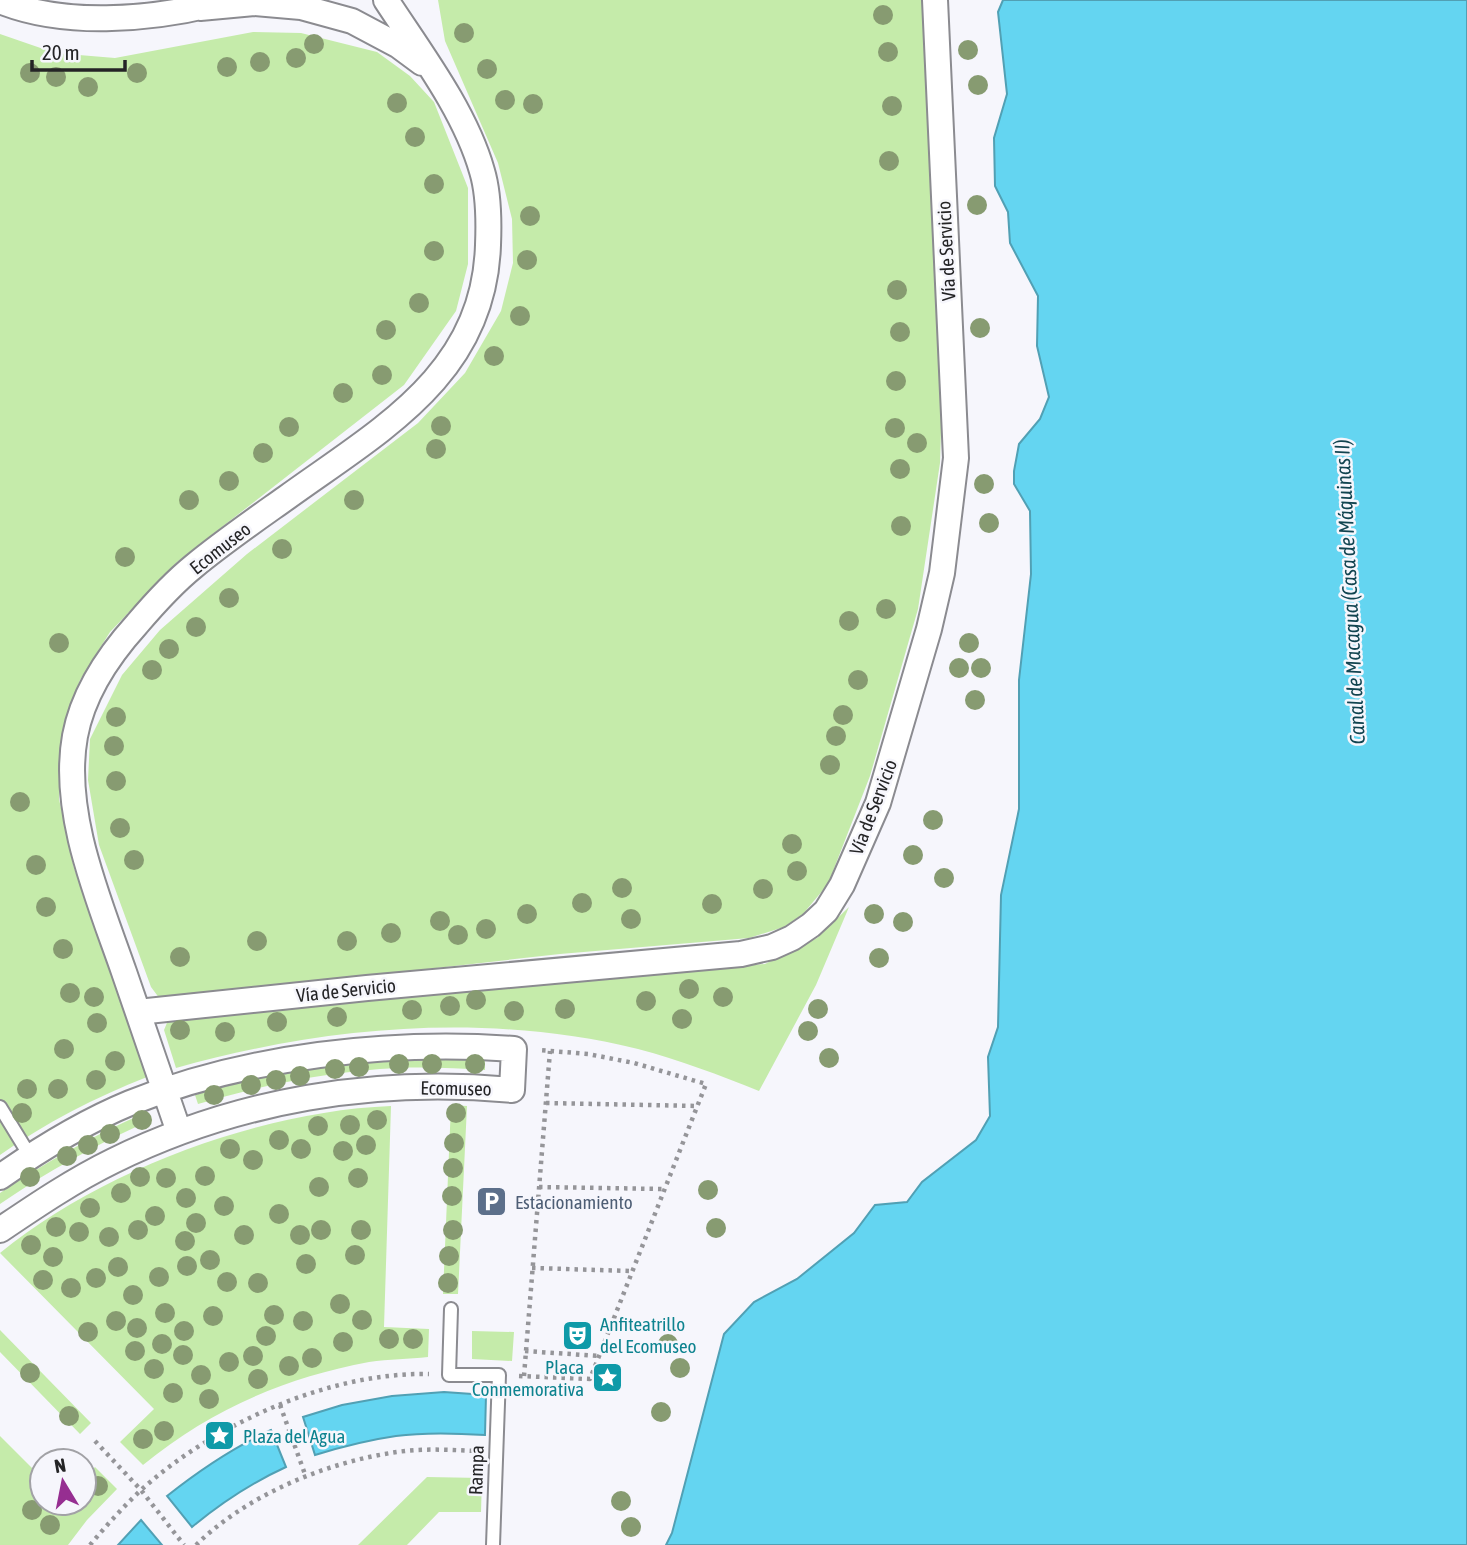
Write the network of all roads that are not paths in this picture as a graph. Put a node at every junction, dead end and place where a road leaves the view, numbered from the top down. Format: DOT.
graph roads {
  1 [pos="232,0"];
  2 [pos="386,0"];
  3 [pos="398,0"];
  4 [pos="935,0"];
  5 [pos="0,1"];
  6 [pos="200,8"];
  7 [pos="407,33"];
  8 [pos="431,69"];
  9 [pos="138,1012"];
  10 [pos="164,1090"];
  11 [pos="0,1107"];
  12 [pos="179,1132"];
  13 [pos="30,1156"];
  14 [pos="0,1177"];
  15 [pos="0,1230"];
  16 [pos="451,1309"];
  17 [pos="492,1545"];
  1 -- 6 [label="street"];
  2 -- 7 [label="street, Ecomuseo"];
  3 -- 7 [label="street, Ecomuseo"];
  4 -- 9 [label="street, Vía de Servicio"];
  5 -- 6 [label="street"];
  6 -- 8 [label="street, Ecomuseo"];
  7 -- 8 [label="street, Ecomuseo"];
  8 -- 9 [label="street, Ecomuseo"];
  9 -- 10 [label="street, Ecomuseo"];
  10 -- 12 [label="street, Ecomuseo"];
  10 -- 12 [label="street, Ecomuseo"];
  10 -- 13 [label="street"];
  11 -- 13 [label="lane"];
  12 -- 15 [label="street, Ecomuseo"];
  13 -- 14 [label="street"];
  16 -- 17 [label="lane, Rampa"];
}
